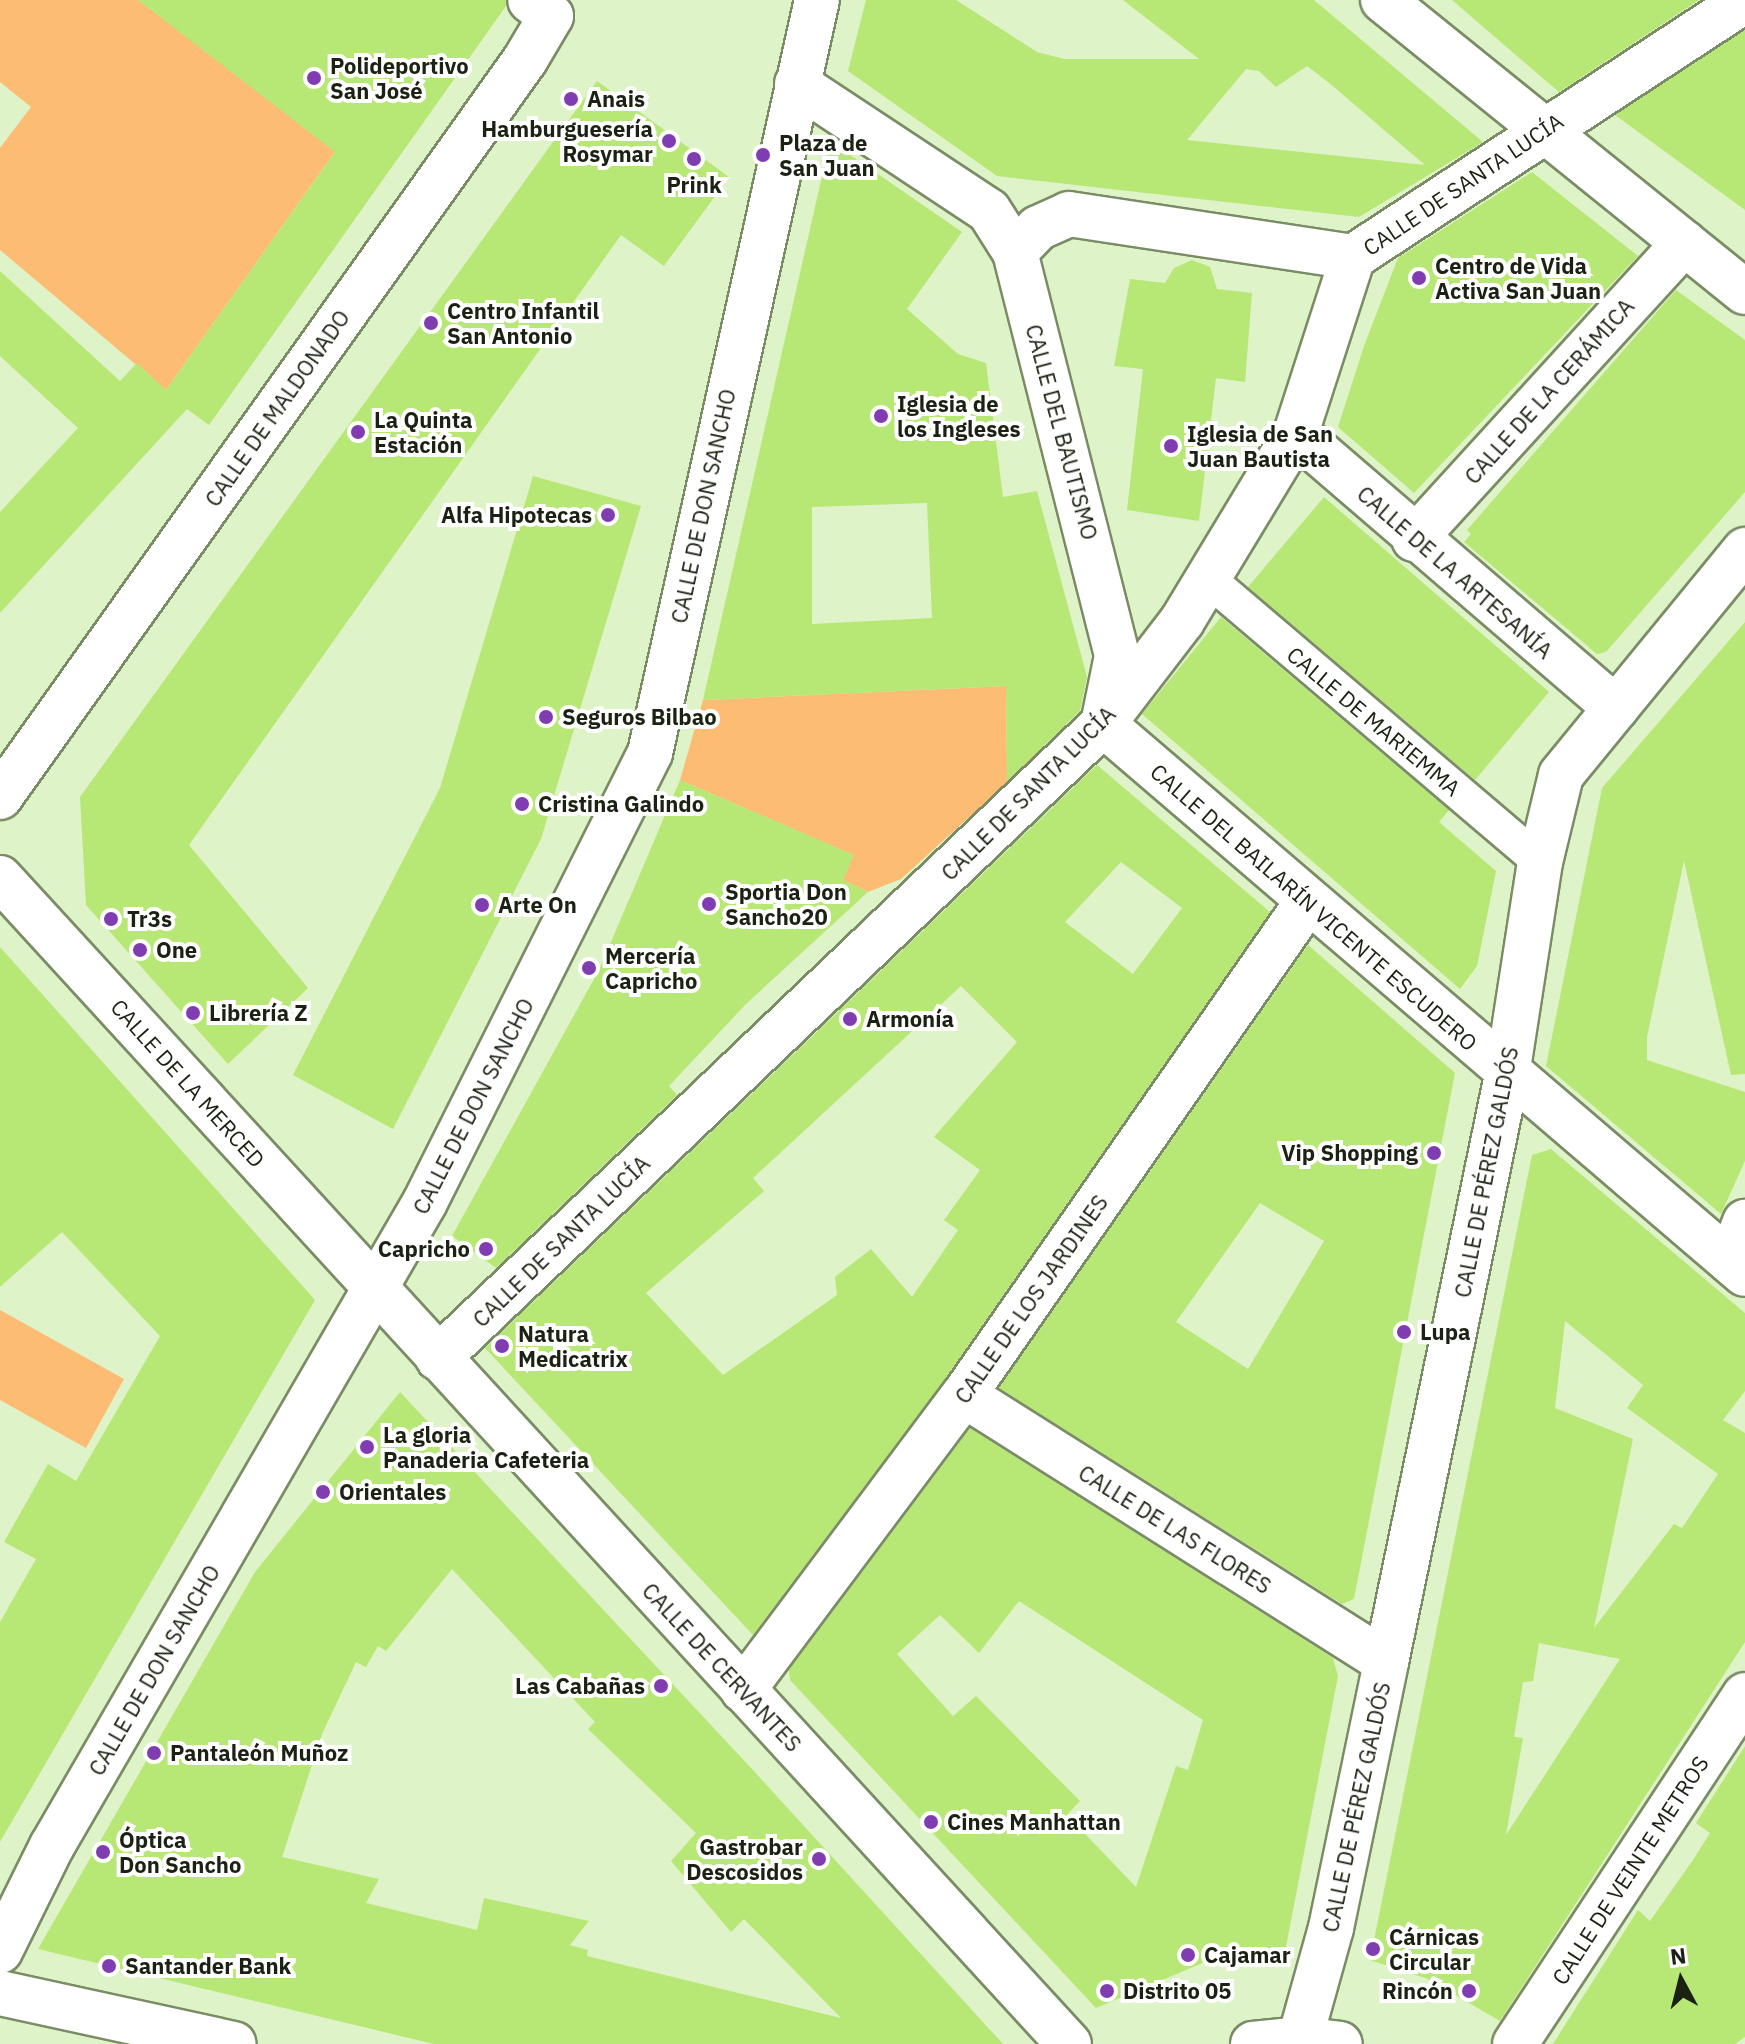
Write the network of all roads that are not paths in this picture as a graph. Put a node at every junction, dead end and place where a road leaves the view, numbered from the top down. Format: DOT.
graph roads {
  1 [pos="817,0"];
  2 [pos="1383,0"];
  3 [pos="1745,0"];
  4 [pos="540,8"];
  5 [pos="797,84"];
  6 [pos="1542,130"];
  7 [pos="1684,243"];
  8 [pos="1015,252"];
  9 [pos="1353,257"];
  10 [pos="1745,292"];
  11 [pos="1296,433"];
  12 [pos="1414,539"];
  13 [pos="1745,550"];
  14 [pos="1208,579"];
  15 [pos="1109,613"];
  16 [pos="1182,621"];
  17 [pos="1616,708"];
  18 [pos="1103,724"];
  19 [pos="0,797"];
  20 [pos="1540,862"];
  21 [pos="0,878"];
  22 [pos="1308,901"];
  23 [pos="1507,1075"];
  24 [pos="1740,1252"];
  25 [pos="375,1289"];
  26 [pos="438,1358"];
  27 [pos="964,1395"];
  28 [pos="1386,1662"];
  29 [pos="743,1690"];
  30 [pos="1745,1695"];
  31 [pos="0,1951"];
  32 [pos="0,1993"];
  33 [pos="1320,2041"];
  34 [pos="233,2044"];
  35 [pos="1069,2044"];
  36 [pos="1253,2044"];
  37 [pos="1515,2044"];
  1 -- 5 [label="street"];
  2 -- 6 [label="street"];
  3 -- 6 [label="street, CALLE DE SANTA LUCÍA"];
  4 -- 19 [label="street, CALLE DE MALDONADO"];
  5 -- 8 [label="street, CALLE DEL BAUTISMO"];
  5 -- 25 [label="street, CALLE DE DON SANCHO"];
  6 -- 7 [label="street"];
  6 -- 9 [label="street, CALLE DE SANTA LUCÍA"];
  7 -- 10 [label="street"];
  7 -- 12 [label="street, CALLE DE LA CERÁMICA"];
  8 -- 9 [label="street"];
  8 -- 15 [label="street, CALLE DEL BAUTISMO"];
  9 -- 11 [label="street, CALLE DE SANTA LUCÍA"];
  11 -- 12 [label="street, CALLE DE LA ARTESANÍA"];
  11 -- 14 [label="street, CALLE DE SANTA LUCÍA"];
  12 -- 17 [label="street, CALLE DE LA ARTESANÍA"];
  13 -- 17 [label="street, CALLE DE PÉREZ GALDÓS"];
  14 -- 16 [label="street, CALLE DE SANTA LUCÍA"];
  14 -- 20 [label="street, CALLE DE MARIEMMA"];
  15 -- 16 [label="street"];
  15 -- 18 [label="street, CALLE DEL BAUTISMO"];
  16 -- 18 [label="street, CALLE DE SANTA LUCÍA"];
  17 -- 20 [label="street, CALLE DE PÉREZ GALDÓS"];
  18 -- 22 [label="street, CALLE DEL BAILARÍN VICENTE ESCUDERO"];
  18 -- 26 [label="street, CALLE DE SANTA LUCÍA"];
  20 -- 23 [label="street, CALLE DE PÉREZ GALDÓS"];
  21 -- 25 [label="street, CALLE DE LA MERCED"];
  22 -- 23 [label="street, CALLE DEL BAILARÍN VICENTE ESCUDERO"];
  22 -- 27 [label="street, CALLE DE LOS JARDINES"];
  23 -- 24 [label="street, CALLE DEL BAILARÍN VICENTE ESCUDERO"];
  23 -- 28 [label="street, CALLE DE PÉREZ GALDÓS"];
  25 -- 26 [label="street, CALLE DE CERVANTES"];
  25 -- 31 [label="street, CALLE DE DON SANCHO"];
  26 -- 29 [label="street, CALLE DE CERVANTES"];
  27 -- 28 [label="street, CALLE DE LAS FLORES"];
  27 -- 29 [label="street, CALLE DE LOS JARDINES"];
  28 -- 33 [label="street, CALLE DE PÉREZ GALDÓS"];
  29 -- 35 [label="street, CALLE DE CERVANTES"];
  30 -- 37 [label="street, CALLE DE VEINTE METROS"];
  32 -- 34 [label="street"];
  33 -- 36 [label="street"];
}
